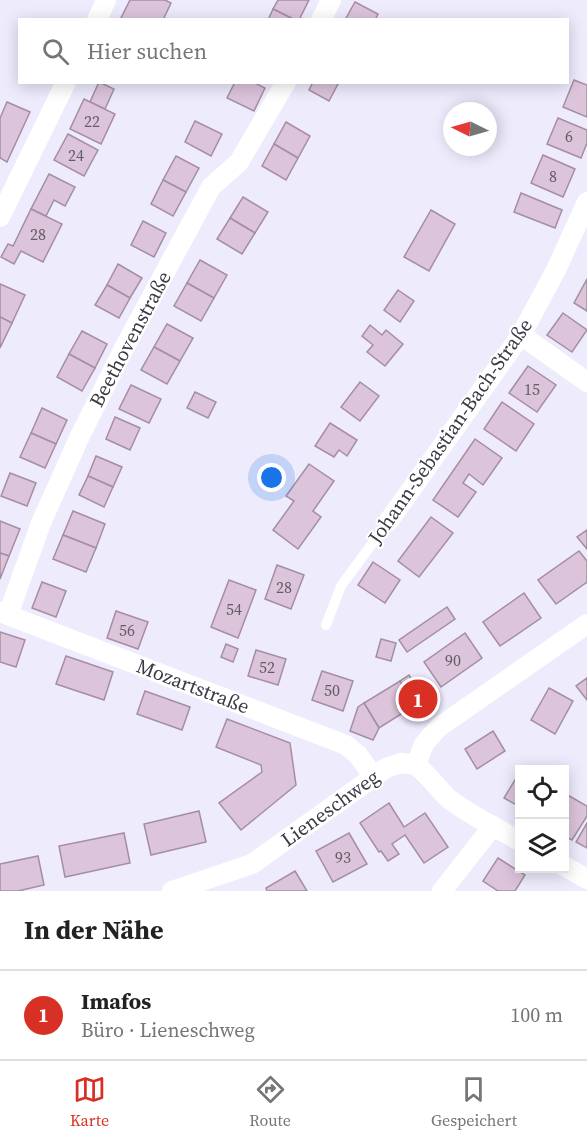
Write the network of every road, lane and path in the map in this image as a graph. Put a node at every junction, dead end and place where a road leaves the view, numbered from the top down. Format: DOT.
graph roads {
  1 [pos="106,0"];
  2 [pos="331,0"];
  3 [pos="98,18"];
  4 [pos="322,18"];
  5 [pos="65,84"];
  6 [pos="285,84"];
  7 [pos="587,202"];
  8 [pos="0,217"];
  9 [pos="521,335"];
  10 [pos="587,382"];
  11 [pos="388,522"];
  12 [pos="4,614"];
  13 [pos="587,624"];
  14 [pos="326,625"];
  15 [pos="416,765"];
  16 [pos="374,777"];
  17 [pos="493,826"];
  18 [pos="515,839"];
  19 [pos="569,869"];
  20 [pos="587,879"];
  21 [pos="172,891"];
  22 [pos="442,891"];
  1 -- 3 [label="street"];
  2 -- 4 [label="street"];
  5 -- 8 [label="street"];
  6 -- 12 [label="street, Beethovenstraße"];
  7 -- 9 [label="street, Johann-Sebastian-Bach-Straße"];
  9 -- 10 [label="street"];
  9 -- 11 [label="street, Johann-Sebastian-Bach-Straße"];
  11 -- 14 [label="lane, Johann-Sebastian-Bach-Straße"];
  12 -- 16 [label="street, Mozartstraße"];
  13 -- 15 [label="street"];
  15 -- 16 [label="street, Lieneschweg"];
  15 -- 17 [label="street"];
  16 -- 21 [label="street, Lieneschweg"];
  17 -- 18 [label="street"];
  17 -- 22 [label="street"];
  19 -- 20 [label="street"];
}
